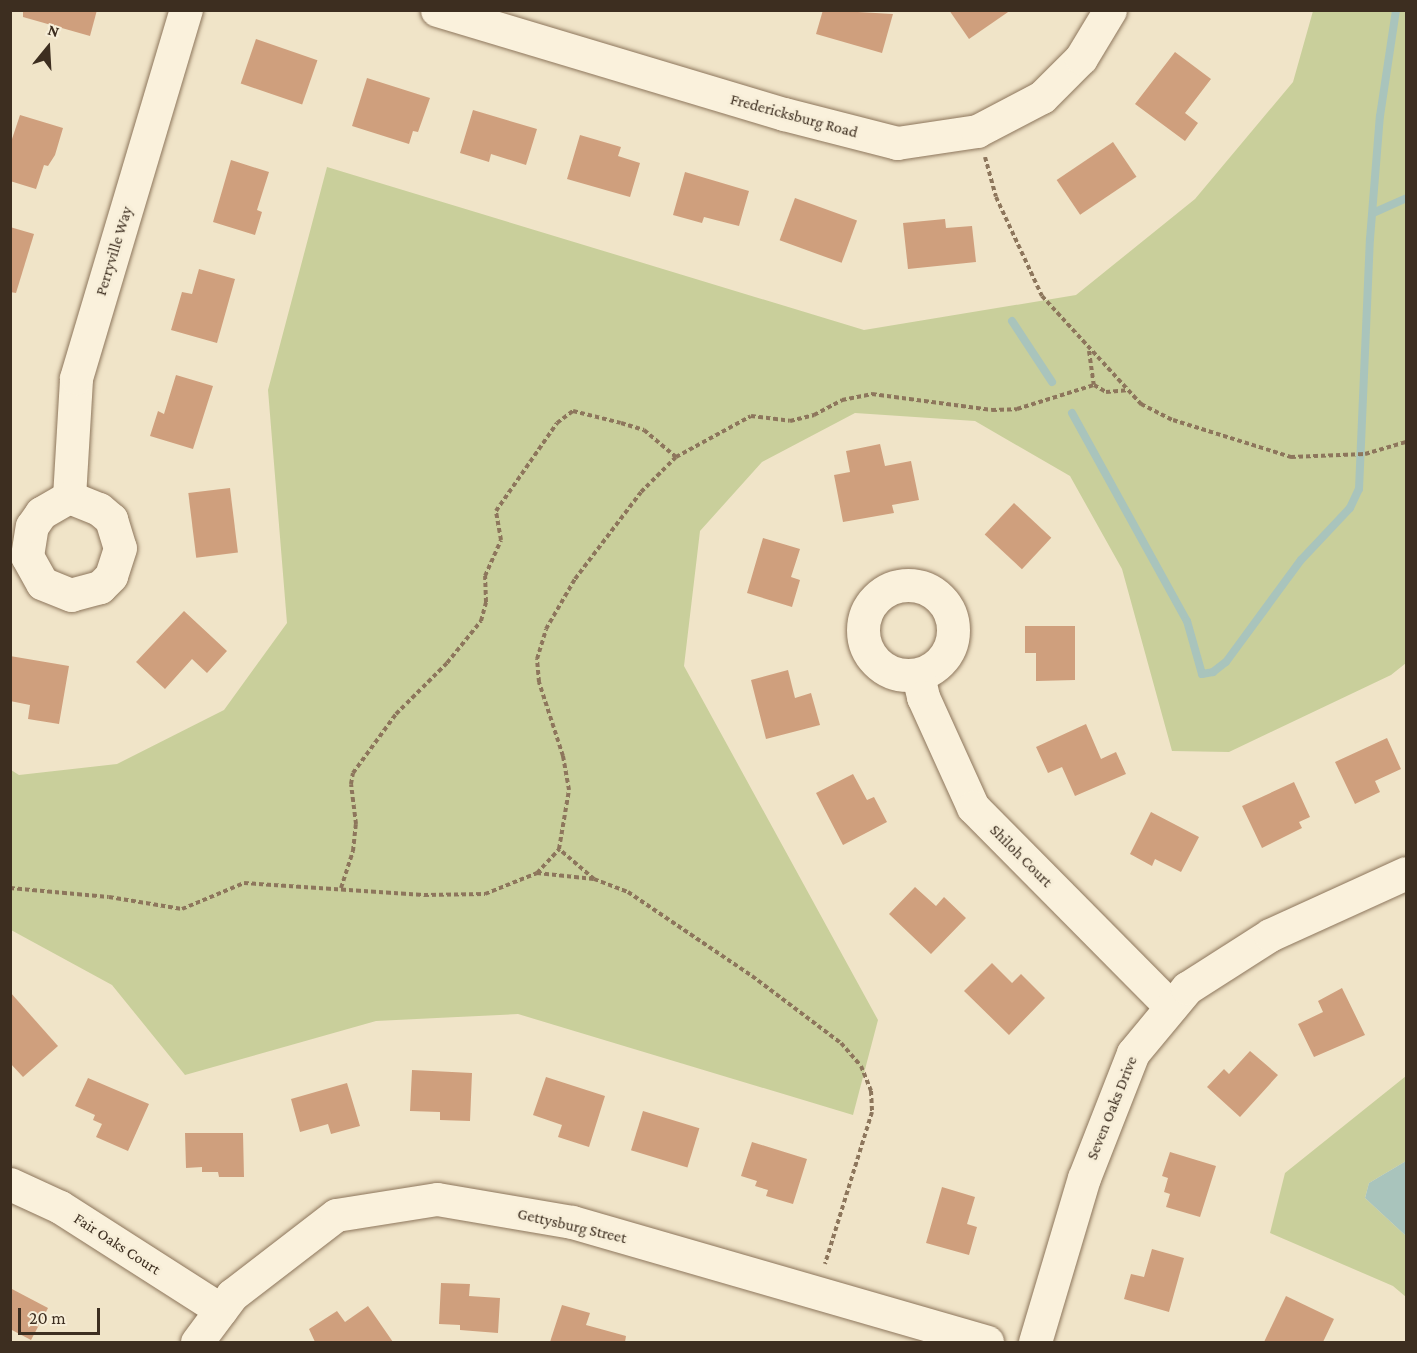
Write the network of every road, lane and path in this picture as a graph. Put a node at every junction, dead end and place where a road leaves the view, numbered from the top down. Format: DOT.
graph roads {
  1 [pos="186,10"];
  2 [pos="437,10"];
  3 [pos="1110,10"];
  4 [pos="977,131"];
  5 [pos="1089,350"];
  6 [pos="1094,386"];
  7 [pos="1127,390"];
  8 [pos="1407,442"];
  9 [pos="676,457"];
  10 [pos="69,497"];
  11 [pos="918,675"];
  12 [pos="559,849"];
  13 [pos="537,873"];
  14 [pos="1407,873"];
  15 [pos="594,879"];
  16 [pos="10,888"];
  17 [pos="341,888"];
  18 [pos="1172,1007"];
  19 [pos="10,1184"];
  20 [pos="817,1293"];
  21 [pos="221,1310"];
  22 [pos="196,1342"];
  23 [pos="987,1342"];
  24 [pos="1035,1342"];
  1 -- 10 [label="street, Perryville Way"];
  2 -- 4 [label="street, Fredericksburg Road"];
  3 -- 4 [label="street, Fredericksburg Road"];
  4 -- 5 [label="path"];
  5 -- 6 [label="path"];
  5 -- 7 [label="path"];
  6 -- 7 [label="path"];
  6 -- 9 [label="path"];
  7 -- 8 [label="path"];
  9 -- 12 [label="path"];
  9 -- 17 [label="path"];
  11 -- 18 [label="street, Shiloh Court"];
  12 -- 13 [label="path"];
  12 -- 15 [label="path"];
  13 -- 15 [label="path"];
  13 -- 17 [label="path"];
  14 -- 18 [label="street, Seven Oaks Drive"];
  15 -- 20 [label="path"];
  16 -- 17 [label="path"];
  18 -- 24 [label="street, Seven Oaks Drive"];
  19 -- 21 [label="street, Fair Oaks Court"];
  20 -- 21 [label="street, Gettysburg Street"];
  20 -- 23 [label="street, Gettysburg Street"];
  21 -- 22 [label="street, Gettysburg Street"];
}
